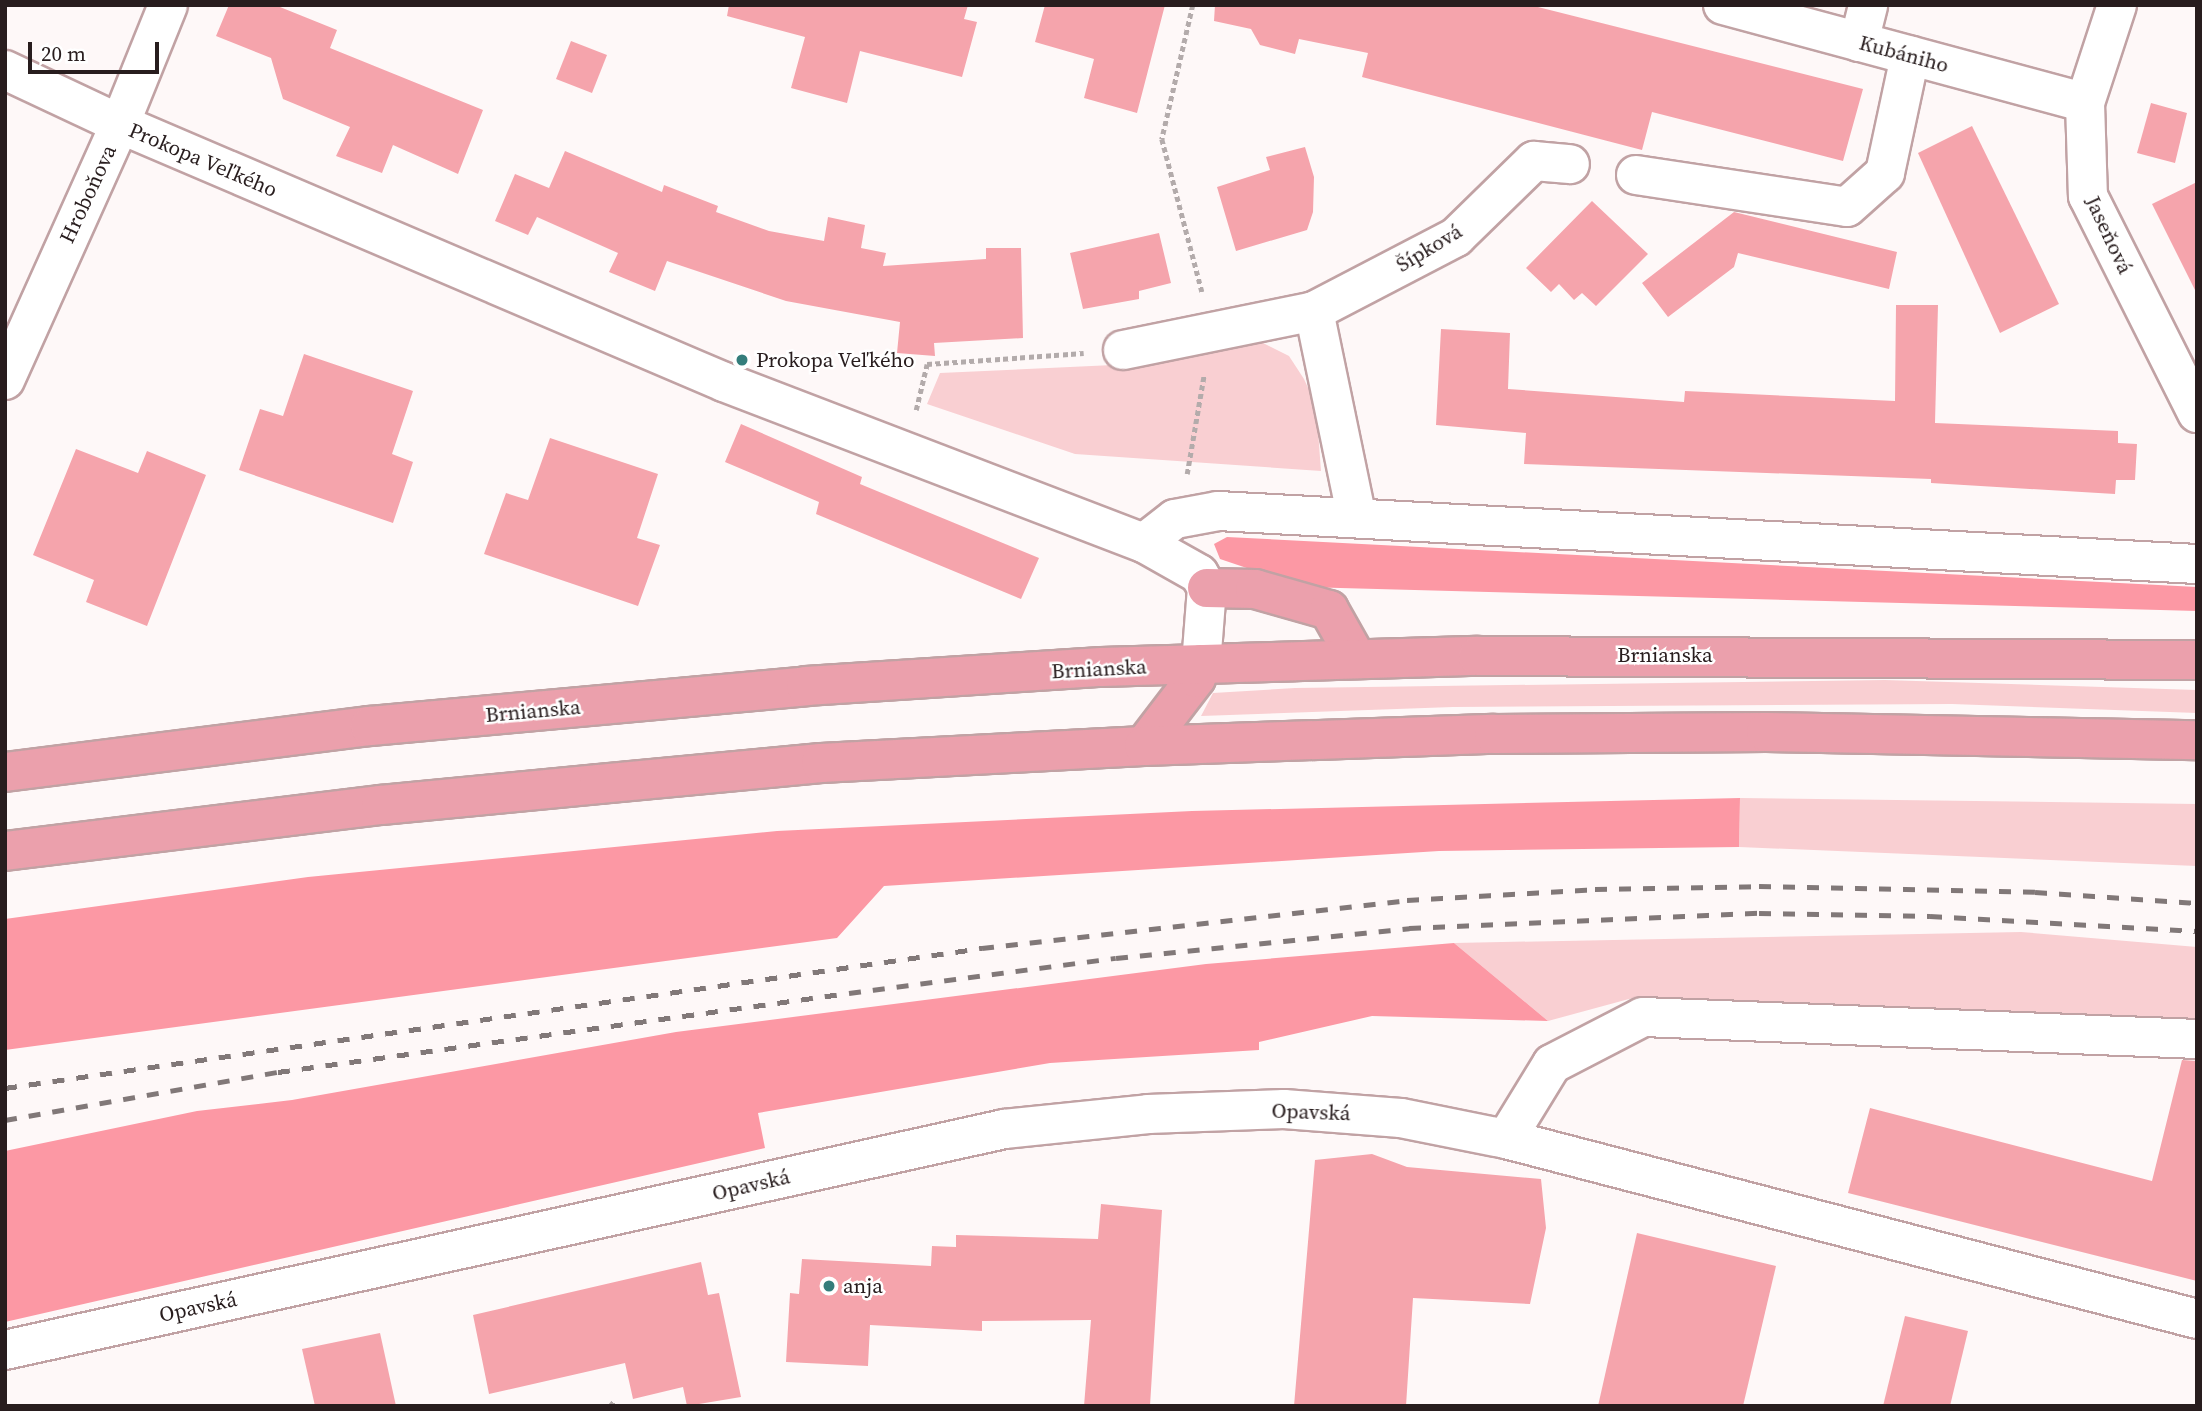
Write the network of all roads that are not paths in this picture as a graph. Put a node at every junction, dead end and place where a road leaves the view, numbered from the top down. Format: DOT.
graph roads {
  1 [pos="167,5"];
  2 [pos="1723,5"];
  3 [pos="1868,5"];
  4 [pos="2117,5"];
  5 [pos="1859,42"];
  6 [pos="1910,56"];
  7 [pos="5,70"];
  8 [pos="2085,103"];
  9 [pos="120,124"];
  10 [pos="1570,164"];
  11 [pos="1636,175"];
  12 [pos="1314,311"];
  13 [pos="1123,350"];
  14 [pos="5,380"];
  15 [pos="2197,413"];
  16 [pos="1357,519"];
  17 [pos="1143,542"];
  18 [pos="2197,564"];
  19 [pos="1207,588"];
  20 [pos="1356,658"];
  21 [pos="2197,660"];
  22 [pos="1201,664"];
  23 [pos="2197,740"];
  24 [pos="1144,746"];
  25 [pos="5,772"];
  26 [pos="5,851"];
  27 [pos="2197,1039"];
  28 [pos="1506,1139"];
  29 [pos="2197,1319"];
  30 [pos="5,1350"];
  1 -- 9 [label="street, Hroboňova"];
  2 -- 5 [label="street, Kubániho"];
  3 -- 5 [label="street"];
  4 -- 8 [label="street, Jaseňová"];
  5 -- 6 [label="street, Kubániho"];
  6 -- 8 [label="street, Kubániho"];
  6 -- 11 [label="street"];
  7 -- 9 [label="street, Prokopa Veľkého"];
  8 -- 15 [label="street, Jaseňová"];
  9 -- 14 [label="street, Hroboňova"];
  9 -- 17 [label="street, Prokopa Veľkého"];
  10 -- 12 [label="street, Šípková"];
  12 -- 13 [label="street, Šípková"];
  12 -- 16 [label="street"];
  16 -- 17 [label="street"];
  16 -- 18 [label="street"];
  17 -- 19 [label="street, Prokopa Veľkého"];
  19 -- 20 [label="main road"];
  19 -- 22 [label="street"];
  20 -- 21 [label="main road, Brnianska"];
  20 -- 22 [label="main road, Brnianska"];
  22 -- 24 [label="main road"];
  22 -- 25 [label="main road, Brnianska"];
  23 -- 24 [label="main road"];
  24 -- 26 [label="main road"];
  27 -- 28 [label="street"];
  28 -- 29 [label="street, Opavská"];
  28 -- 30 [label="street, Opavská"];
}
